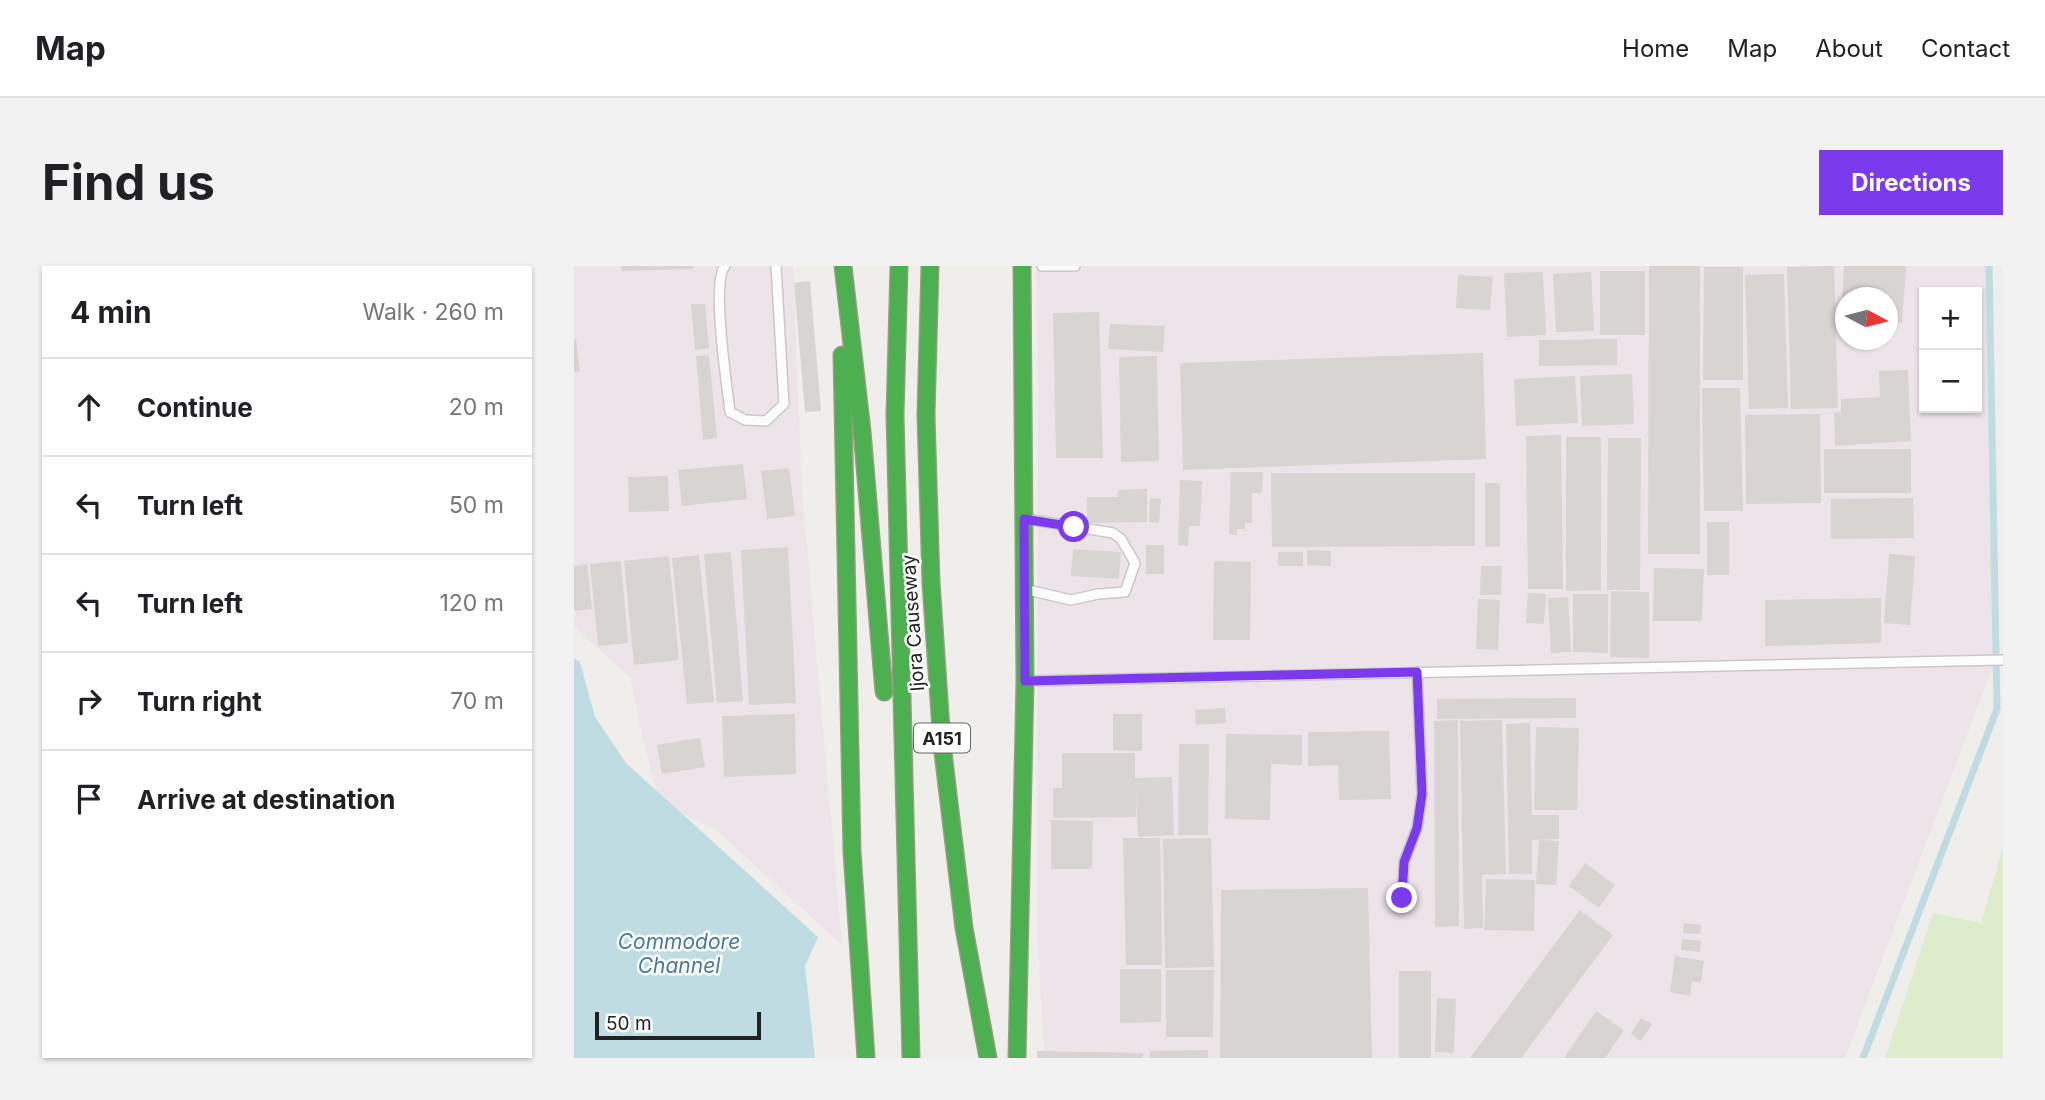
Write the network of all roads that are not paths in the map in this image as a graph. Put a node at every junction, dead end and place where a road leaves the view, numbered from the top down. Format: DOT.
graph roads {
  1 [pos="725,266"];
  2 [pos="776,266"];
  3 [pos="842,266"];
  4 [pos="899,266"];
  5 [pos="930,266"];
  6 [pos="1022,266"];
  7 [pos="1042,266"];
  8 [pos="1075,266"];
  9 [pos="1024,519"];
  10 [pos="1025,589"];
  11 [pos="2003,660"];
  12 [pos="1417,672"];
  13 [pos="1025,681"];
  14 [pos="904,780"];
  15 [pos="1402,898"];
  16 [pos="866,1058"];
  17 [pos="911,1058"];
  18 [pos="988,1058"];
  19 [pos="1017,1058"];
  1 -- 2 [label="lane"];
  3 -- 14 [label="main road"];
  3 -- 16 [label="main road"];
  4 -- 14 [label="main road, Ijora Causeway / A151"];
  5 -- 18 [label="main road, Ijora Causeway / A151"];
  6 -- 9 [label="main road"];
  7 -- 8 [label="lane"];
  9 -- 10 [label="main road"];
  9 -- 10 [label="lane"];
  10 -- 13 [label="main road"];
  11 -- 12 [label="lane"];
  12 -- 13 [label="lane"];
  12 -- 15 [label="lane"];
  13 -- 19 [label="main road"];
  14 -- 17 [label="main road, Ijora Causeway / A151"];
}
